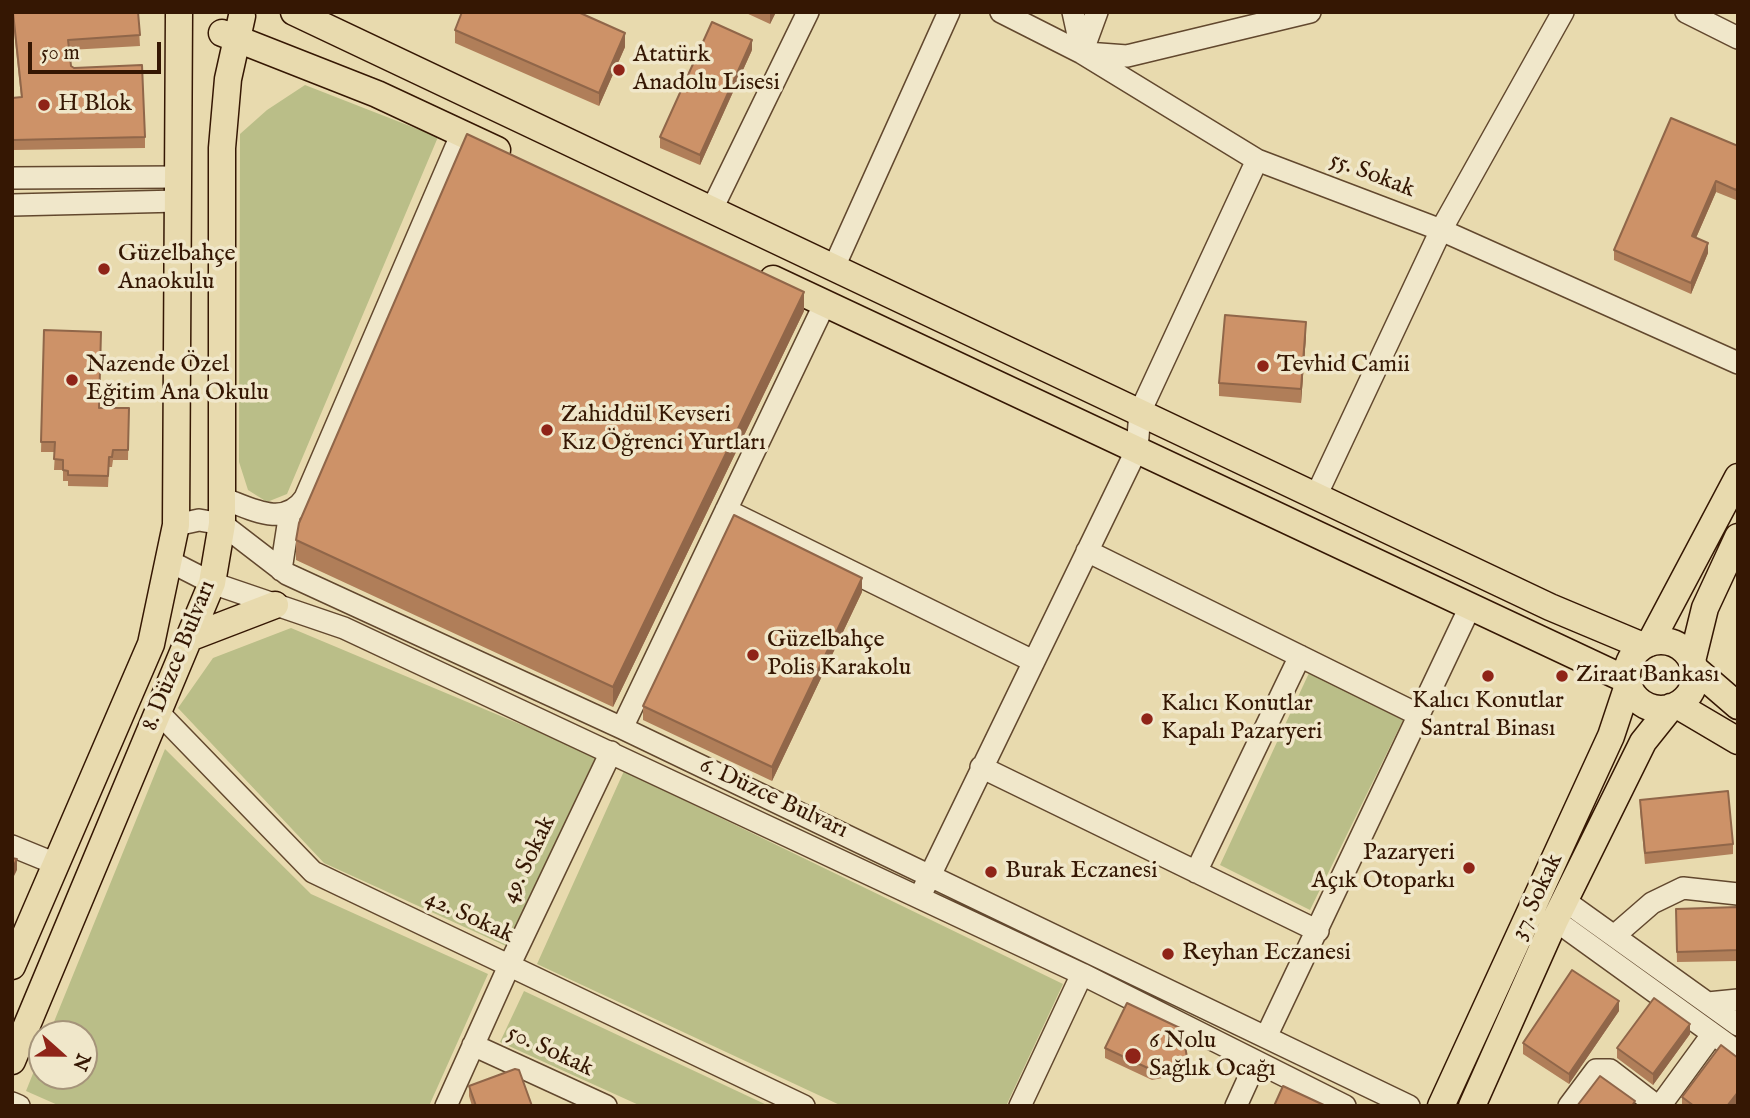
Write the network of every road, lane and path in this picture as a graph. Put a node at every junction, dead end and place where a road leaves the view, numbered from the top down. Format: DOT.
graph roads {
  1 [pos="179,12"];
  2 [pos="293,12"];
  3 [pos="808,12"];
  4 [pos="949,12"];
  5 [pos="1001,12"];
  6 [pos="1073,12"];
  7 [pos="1097,12"];
  8 [pos="1310,12"];
  9 [pos="1563,12"];
  10 [pos="1686,12"];
  11 [pos="236,26"];
  12 [pos="1738,38"];
  13 [pos="1082,53"];
  14 [pos="462,133"];
  15 [pos="1256,160"];
  16 [pos="524,163"];
  17 [pos="12,178"];
  18 [pos="179,189"];
  19 [pos="12,205"];
  20 [pos="712,209"];
  21 [pos="1441,230"];
  22 [pos="834,267"];
  23 [pos="750,268"];
  24 [pos="825,303"];
  25 [pos="1738,363"];
  26 [pos="1140,412"];
  27 [pos="1137,449"];
  28 [pos="1738,477"];
  29 [pos="1316,496"];
  30 [pos="222,498"];
  31 [pos="726,510"];
  32 [pos="290,512"];
  33 [pos="222,524"];
  34 [pos="176,526"];
  35 [pos="1738,537"];
  36 [pos="1087,551"];
  37 [pos="169,561"];
  38 [pos="281,570"];
  39 [pos="1730,570"];
  40 [pos="212,583"];
  41 [pos="275,605"];
  42 [pos="1470,607"];
  43 [pos="189,638"];
  44 [pos="1646,644"];
  45 [pos="1300,656"];
  46 [pos="1033,661"];
  47 [pos="1693,664"];
  48 [pos="1628,683"];
  49 [pos="1674,706"];
  50 [pos="1738,706"];
  51 [pos="158,712"];
  52 [pos="1419,715"];
  53 [pos="622,728"];
  54 [pos="1738,741"];
  55 [pos="611,752"];
  56 [pos="981,767"];
  57 [pos="1584,795"];
  58 [pos="1611,807"];
  59 [pos="12,845"];
  60 [pos="56,864"];
  61 [pos="1196,872"];
  62 [pos="930,876"];
  63 [pos="1738,894"];
  64 [pos="920,897"];
  65 [pos="1560,911"];
  66 [pos="1318,931"];
  67 [pos="1614,936"];
  68 [pos="13,962"];
  69 [pos="509,966"];
  70 [pos="1082,974"];
  71 [pos="1497,984"];
  72 [pos="1522,995"];
  73 [pos="1738,1000"];
  74 [pos="1707,1003"];
  75 [pos="1738,1025"];
  76 [pos="1266,1037"];
  77 [pos="1706,1043"];
  78 [pos="473,1045"];
  79 [pos="1738,1052"];
  80 [pos="12,1061"];
  81 [pos="1256,1062"];
  82 [pos="12,1103"];
  83 [pos="19,1106"];
  84 [pos="446,1106"];
  85 [pos="606,1106"];
  86 [pos="804,1106"];
  87 [pos="1020,1106"];
  88 [pos="1236,1106"];
  89 [pos="1345,1106"];
  90 [pos="1409,1106"];
  91 [pos="1441,1106"];
  92 [pos="1472,1106"];
  93 [pos="1569,1106"];
  94 [pos="1658,1106"];
  1 -- 11 [label="main road"];
  1 -- 18 [label="main road, 8. Düzce Bulvarı"];
  2 -- 20 [label="main road"];
  3 -- 20 [label="street"];
  4 -- 22 [label="street"];
  5 -- 13 [label="street, 55. Sokak"];
  6 -- 13 [label="street"];
  7 -- 13 [label="street"];
  8 -- 13 [label="street"];
  9 -- 21 [label="street"];
  10 -- 12 [label="street"];
  11 -- 14 [label="main road"];
  11 -- 30 [label="main road, 8. Düzce Bulvarı"];
  13 -- 15 [label="street, 55. Sokak"];
  14 -- 16 [label="main road"];
  14 -- 32 [label="street"];
  15 -- 21 [label="street, 55. Sokak"];
  15 -- 26 [label="street"];
  17 -- 18 [label="street"];
  18 -- 19 [label="street"];
  18 -- 34 [label="main road, 8. Düzce Bulvarı"];
  20 -- 22 [label="main road"];
  21 -- 25 [label="street, 55. Sokak"];
  21 -- 29 [label="street"];
  22 -- 26 [label="main road"];
  23 -- 24 [label="main road"];
  24 -- 27 [label="main road"];
  24 -- 31 [label="street"];
  26 -- 27 [label="street"];
  26 -- 29 [label="main road"];
  27 -- 36 [label="street"];
  27 -- 42 [label="main road"];
  28 -- 44 [label="main road"];
  29 -- 44 [label="main road"];
  30 -- 32 [label="street"];
  30 -- 33 [label="main road, 8. Düzce Bulvarı"];
  31 -- 46 [label="street"];
  31 -- 53 [label="street"];
  32 -- 38 [label="street"];
  33 -- 34 [label="street"];
  33 -- 38 [label="street, 6. Düzce Bulvarı"];
  33 -- 40 [label="main road, 8. Düzce Bulvarı"];
  34 -- 37 [label="main road, 8. Düzce Bulvarı"];
  35 -- 39 [label="main road"];
  36 -- 45 [label="street"];
  36 -- 46 [label="street"];
  37 -- 40 [label="street, 6. Düzce Bulvarı"];
  37 -- 60 [label="main road, 8. Düzce Bulvarı"];
  38 -- 53 [label="street, 6. Düzce Bulvarı"];
  39 -- 47 [label="main road"];
  40 -- 41 [label="street, 6. Düzce Bulvarı"];
  40 -- 43 [label="main road, 8. Düzce Bulvarı"];
  41 -- 43 [label="main road"];
  41 -- 55 [label="street, 6. Düzce Bulvarı"];
  42 -- 48 [label="main road"];
  42 -- 52 [label="street"];
  43 -- 51 [label="main road, 8. Düzce Bulvarı"];
  44 -- 47 [label="main road"];
  44 -- 48 [label="main road"];
  45 -- 52 [label="street"];
  45 -- 61 [label="street"];
  46 -- 56 [label="street"];
  47 -- 49 [label="main road"];
  47 -- 50 [label="main road"];
  48 -- 49 [label="main road"];
  48 -- 57 [label="main road, 37. Sokak"];
  49 -- 54 [label="main road"];
  49 -- 58 [label="main road"];
  51 -- 69 [label="street, 42. Sokak"];
  51 -- 80 [label="main road, 8. Düzce Bulvarı"];
  52 -- 66 [label="street"];
  53 -- 62 [label="street, 6. Düzce Bulvarı"];
  55 -- 64 [label="street, 6. Düzce Bulvarı"];
  55 -- 69 [label="street, 49. Sokak"];
  56 -- 61 [label="street"];
  56 -- 62 [label="street"];
  57 -- 58 [label="main road"];
  57 -- 71 [label="main road, 37. Sokak"];
  58 -- 65 [label="main road"];
  59 -- 60 [label="street"];
  60 -- 68 [label="main road, 8. Düzce Bulvarı"];
  61 -- 66 [label="street"];
  62 -- 64 [label="street"];
  62 -- 76 [label="street, 6. Düzce Bulvarı"];
  63 -- 67 [label="street"];
  64 -- 70 [label="street, 6. Düzce Bulvarı"];
  65 -- 67 [label="street"];
  65 -- 72 [label="main road"];
  65 -- 79 [label="street"];
  66 -- 76 [label="street"];
  67 -- 74 [label="street"];
  69 -- 78 [label="street, 49. Sokak"];
  69 -- 86 [label="street, 42. Sokak"];
  70 -- 81 [label="street, 6. Düzce Bulvarı"];
  70 -- 87 [label="street"];
  71 -- 72 [label="main road"];
  71 -- 91 [label="main road, 37. Sokak"];
  72 -- 92 [label="main road"];
  73 -- 74 [label="street"];
  74 -- 75 [label="street"];
  76 -- 90 [label="street, 6. Düzce Bulvarı"];
  77 -- 94 [label="street"];
  78 -- 84 [label="street, 49. Sokak"];
  78 -- 85 [label="street, 50. Sokak"];
  81 -- 88 [label="street"];
  81 -- 89 [label="street, 6. Düzce Bulvarı"];
  82 -- 83 [label="street"];
  93 -- 94 [label="street"];
}
